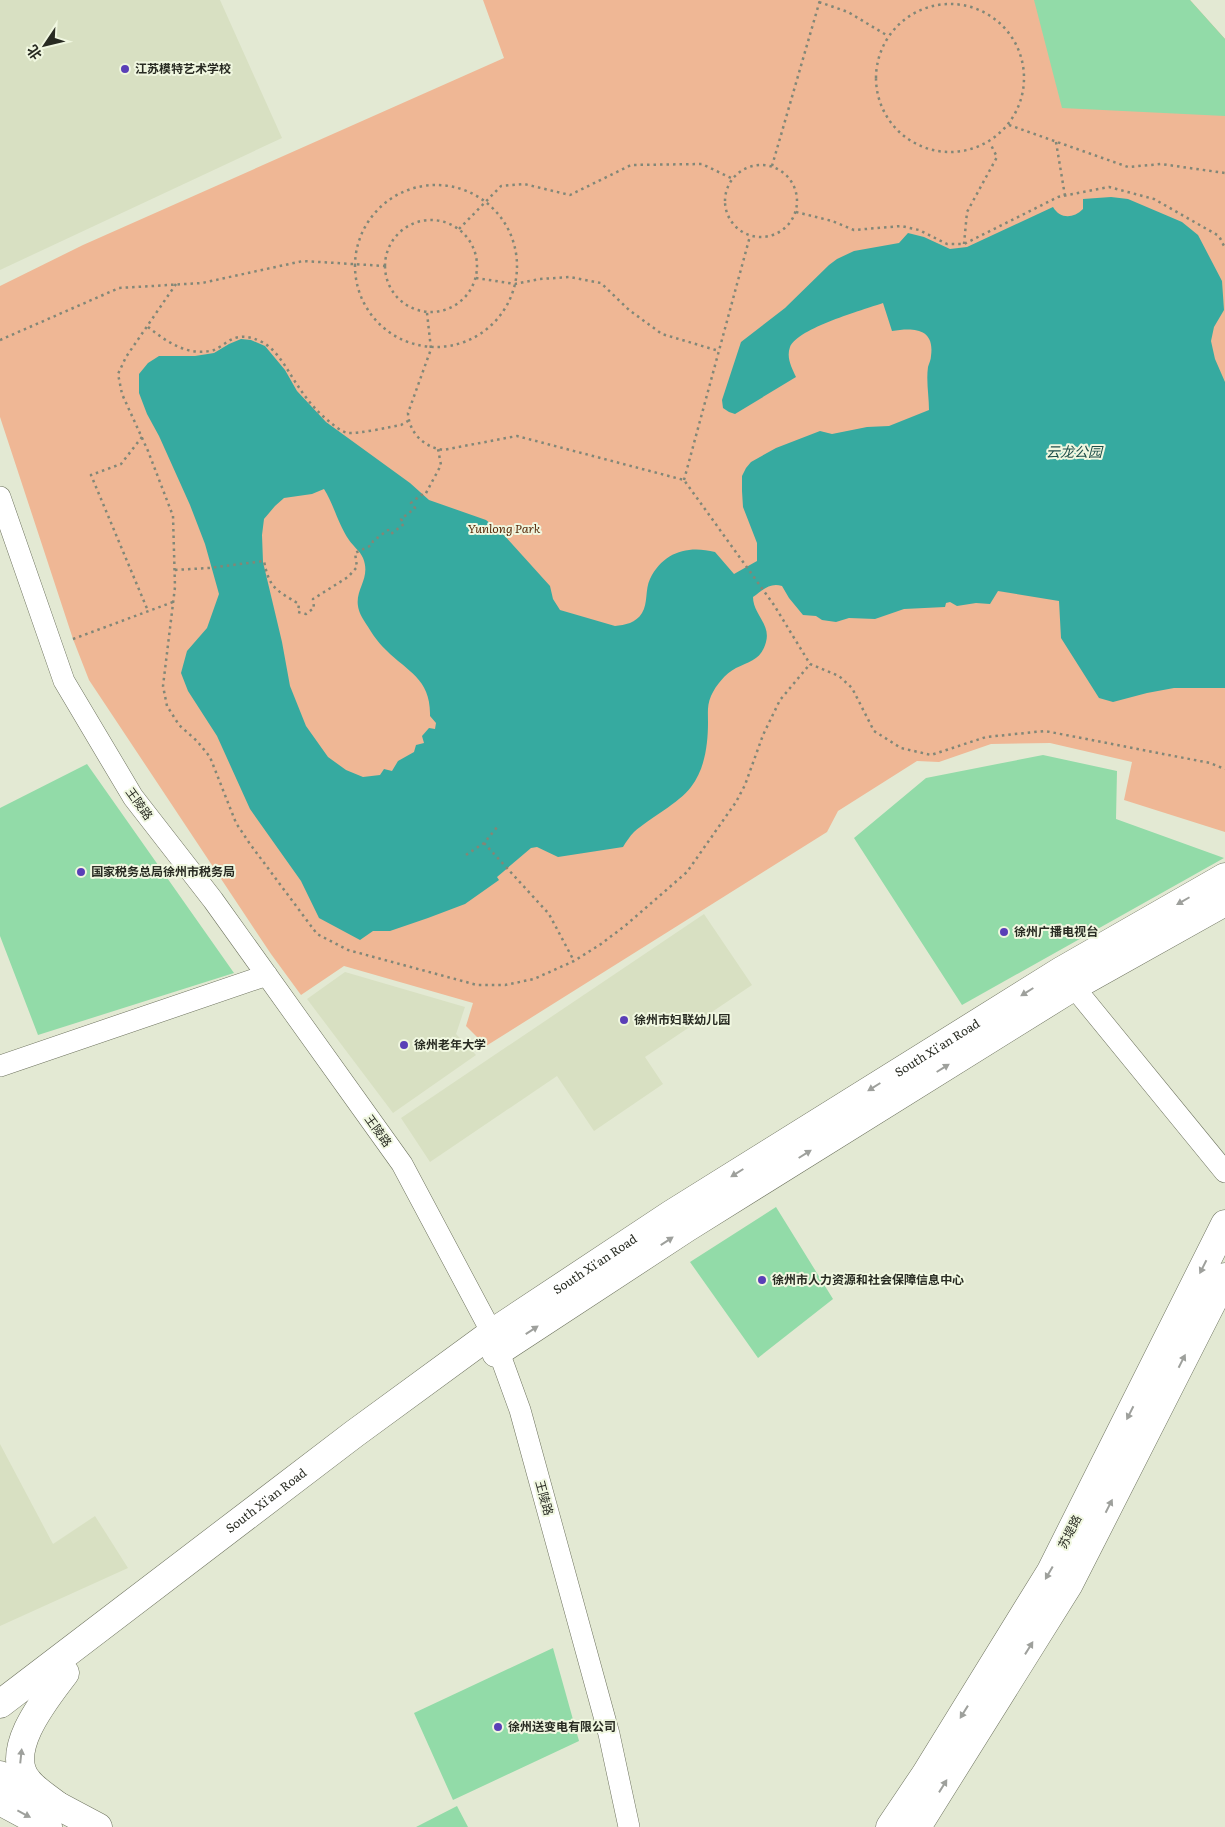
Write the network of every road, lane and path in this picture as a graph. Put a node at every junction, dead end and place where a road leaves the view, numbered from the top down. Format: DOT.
graph roads {
  1 [pos="942,0"];
  2 [pos="819,1"];
  3 [pos="942,4"];
  4 [pos="888,36"];
  5 [pos="1009,125"];
  6 [pos="990,142"];
  7 [pos="1056,142"];
  8 [pos="772,166"];
  9 [pos="1225,173"];
  10 [pos="733,179"];
  11 [pos="1065,196"];
  12 [pos="485,201"];
  13 [pos="796,212"];
  14 [pos="459,229"];
  15 [pos="750,236"];
  16 [pos="964,244"];
  17 [pos="1225,248"];
  18 [pos="355,264"];
  19 [pos="385,266"];
  20 [pos="476,278"];
  21 [pos="176,284"];
  22 [pos="515,284"];
  23 [pos="427,313"];
  24 [pos="148,327"];
  25 [pos="0,340"];
  26 [pos="431,349"];
  27 [pos="719,351"];
  28 [pos="408,421"];
  29 [pos="142,437"];
  30 [pos="438,449"];
  31 [pos="684,480"];
  32 [pos="0,497"];
  33 [pos="175,570"];
  34 [pos="173,602"];
  35 [pos="148,611"];
  36 [pos="72,639"];
  37 [pos="810,664"];
  38 [pos="1225,770"];
  39 [pos="498,826"];
  40 [pos="484,843"];
  41 [pos="466,856"];
  42 [pos="1225,877"];
  43 [pos="1225,902"];
  44 [pos="574,961"];
  45 [pos="266,975"];
  46 [pos="1067,979"];
  47 [pos="0,1066"];
  48 [pos="1225,1172"];
  49 [pos="1225,1224"];
  50 [pos="1225,1277"];
  51 [pos="495,1343"];
  52 [pos="64,1673"];
  53 [pos="32,1680"];
  54 [pos="0,1687"];
  55 [pos="0,1704"];
  56 [pos="0,1723"];
  57 [pos="0,1775"];
  58 [pos="0,1801"];
  59 [pos="53,1816"];
  60 [pos="98,1827"];
  61 [pos="629,1827"];
  62 [pos="890,1827"];
  63 [pos="917,1827"];
  1 -- 3 [label="path"];
  2 -- 4 [label="path"];
  2 -- 8 [label="path"];
  3 -- 4 [label="path"];
  3 -- 5 [label="path"];
  4 -- 6 [label="path"];
  5 -- 6 [label="path"];
  5 -- 7 [label="path"];
  6 -- 16 [label="path"];
  7 -- 9 [label="path"];
  7 -- 11 [label="path"];
  8 -- 10 [label="path"];
  8 -- 13 [label="path"];
  10 -- 12 [label="path"];
  10 -- 15 [label="path"];
  11 -- 16 [label="path"];
  11 -- 17 [label="path"];
  12 -- 14 [label="path"];
  12 -- 18 [label="path"];
  12 -- 22 [label="path"];
  13 -- 15 [label="path"];
  13 -- 16 [label="path"];
  14 -- 19 [label="path"];
  14 -- 20 [label="path"];
  15 -- 27 [label="path"];
  18 -- 19 [label="path"];
  18 -- 21 [label="path"];
  18 -- 26 [label="path"];
  19 -- 23 [label="path"];
  20 -- 22 [label="path"];
  20 -- 23 [label="path"];
  21 -- 24 [label="path"];
  21 -- 25 [label="path"];
  22 -- 26 [label="path"];
  22 -- 27 [label="path"];
  23 -- 26 [label="path"];
  24 -- 28 [label="path"];
  24 -- 29 [label="path"];
  26 -- 28 [label="path"];
  27 -- 31 [label="path"];
  28 -- 30 [label="path"];
  29 -- 33 [label="path"];
  29 -- 35 [label="path"];
  30 -- 31 [label="path"];
  30 -- 33 [label="path"];
  31 -- 37 [label="path"];
  32 -- 45 [label="street, 王陵路"];
  33 -- 34 [label="path"];
  34 -- 35 [label="path"];
  34 -- 44 [label="path"];
  35 -- 36 [label="path"];
  37 -- 38 [label="path"];
  37 -- 44 [label="path"];
  39 -- 40 [label="path"];
  40 -- 41 [label="path"];
  40 -- 44 [label="path"];
  42 -- 46 [label="main road, South Xi'an Road, one-way"];
  43 -- 46 [label="main road, South Xi'an Road"];
  45 -- 47 [label="street"];
  45 -- 51 [label="street, 王陵路"];
  46 -- 48 [label="street"];
  46 -- 51 [label="main road, South Xi'an Road"];
  49 -- 62 [label="main road, 苏堤路, one-way"];
  63 -- 50 [label="main road, 苏堤路, one-way"];
  51 -- 52 [label="main road, South Xi'an Road"];
  51 -- 53 [label="main road, South Xi'an Road"];
  51 -- 61 [label="street, 王陵路"];
  52 -- 56 [label="main road, South Xi'an Road"];
  59 -- 52 [label="main road, one-way"];
  53 -- 54 [label="main road"];
  53 -- 55 [label="main road, South Xi'an Road"];
  57 -- 59 [label="main road"];
  58 -- 59 [label="main road, one-way"];
  59 -- 60 [label="main road"];
}
